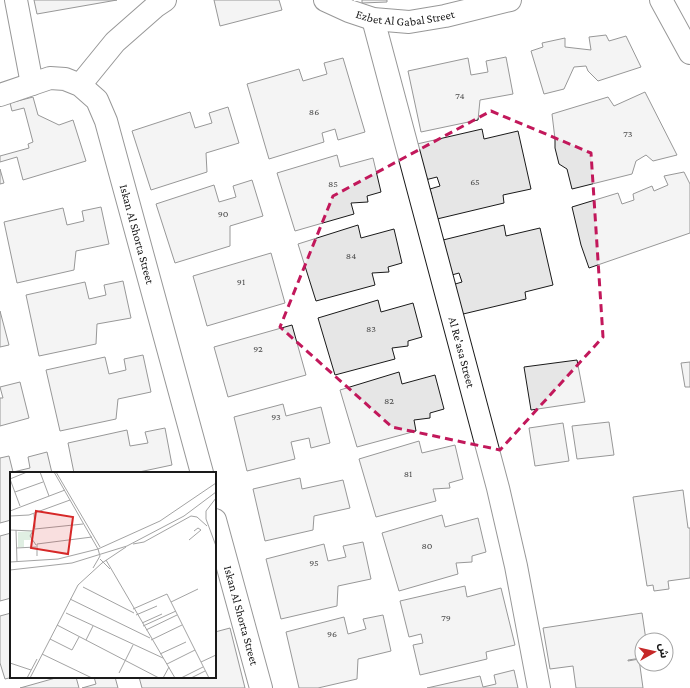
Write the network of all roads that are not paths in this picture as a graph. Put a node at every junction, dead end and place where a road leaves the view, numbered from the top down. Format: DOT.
graph roads {
  1 [pos="16,0"];
  2 [pos="165,0"];
  3 [pos="325,0"];
  4 [pos="510,0"];
  5 [pos="661,0"];
  6 [pos="374,19"];
  7 [pos="690,53"];
  8 [pos="32,84"];
  9 [pos="80,85"];
  10 [pos="0,95"];
  11 [pos="202,472"];
  12 [pos="216,524"];
  13 [pos="261,688"];
  14 [pos="539,688"];
  1 -- 8 [label="street"];
  2 -- 9 [label="street"];
  3 -- 6 [label="street, Ezbet Al Gabal Street"];
  4 -- 6 [label="street, Ezbet Al Gabal Street"];
  5 -- 7 [label="street"];
  6 -- 14 [label="street, Al Re'asa Street"];
  8 -- 9 [label="street, Iskan Al Shorta Street"];
  8 -- 10 [label="street, Iskan Al Shorta Street"];
  9 -- 11 [label="street, Iskan Al Shorta Street"];
  12 -- 13 [label="street, Iskan Al Shorta Street"];
}
